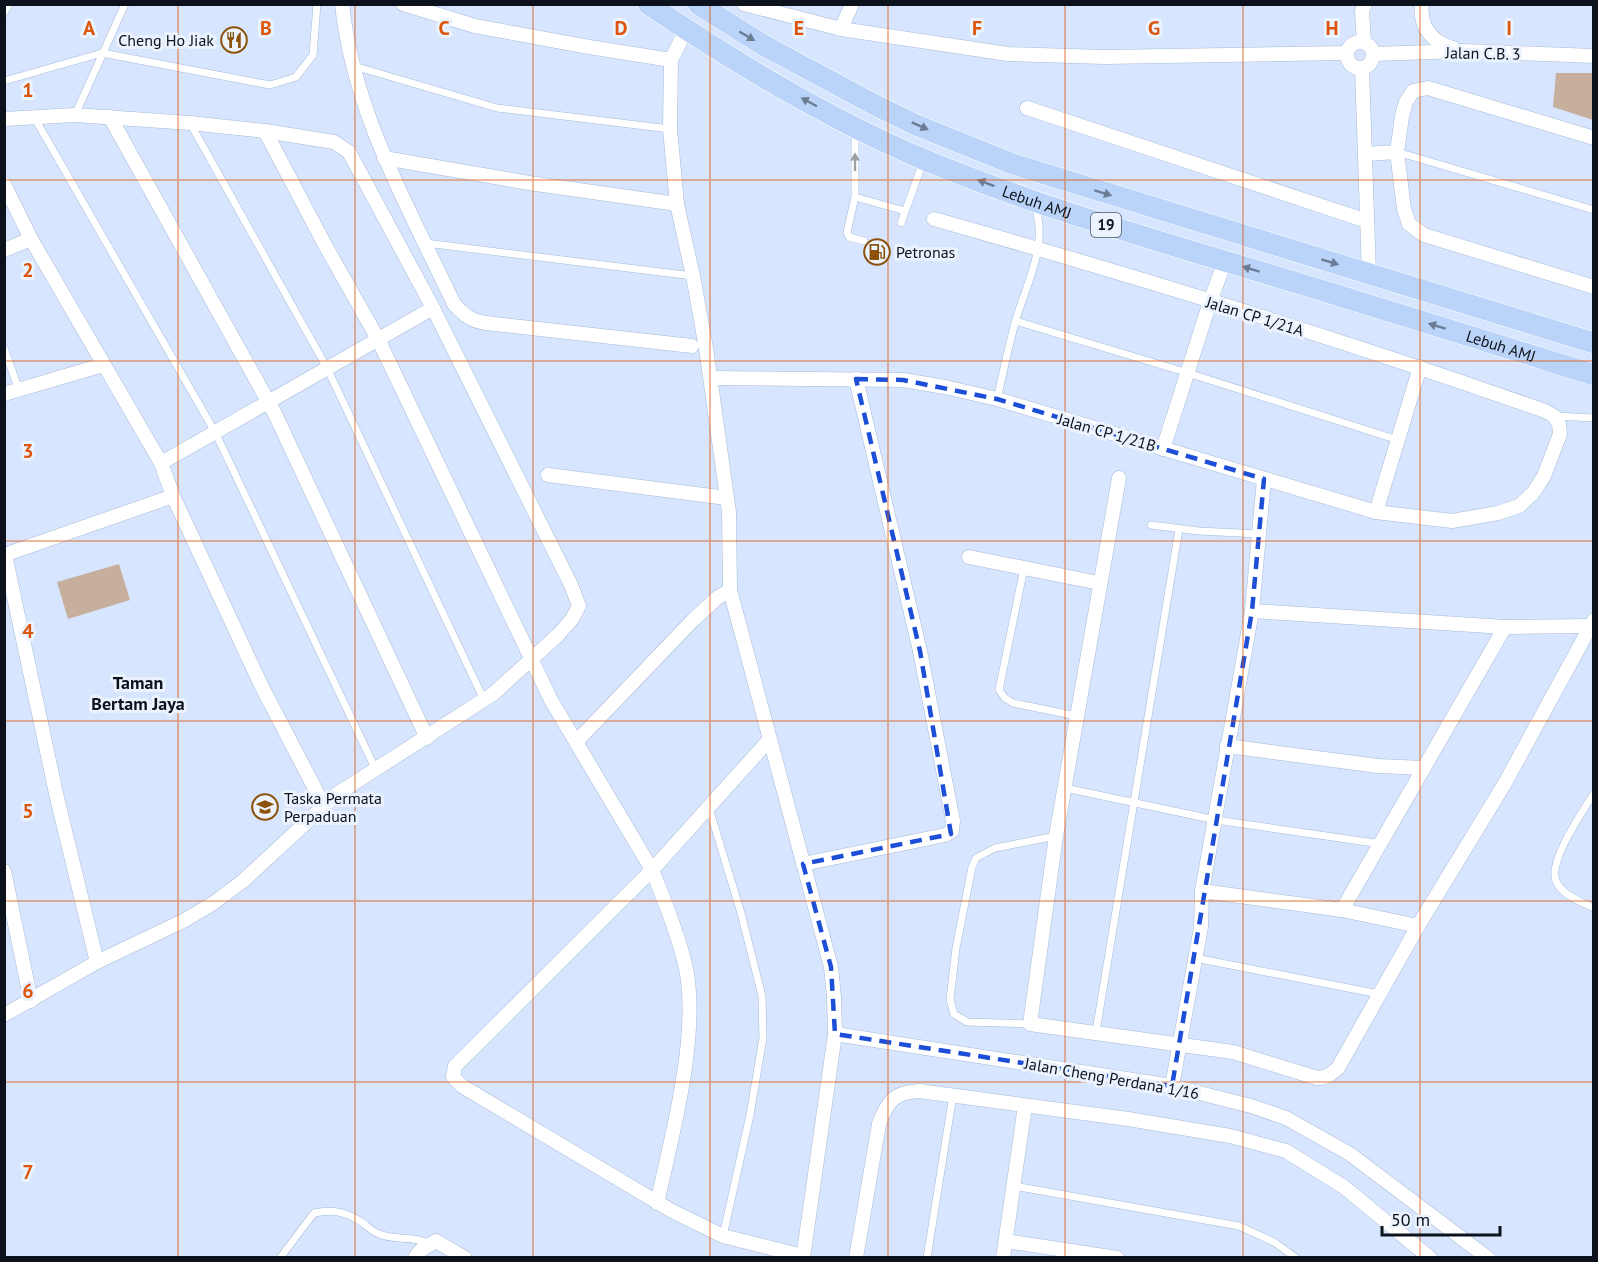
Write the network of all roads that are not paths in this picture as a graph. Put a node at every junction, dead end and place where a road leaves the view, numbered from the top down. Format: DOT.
graph roads {
  1 [pos="9,4"];
  2 [pos="125,4"];
  3 [pos="317,4"];
  4 [pos="342,4"];
  5 [pos="403,4"];
  6 [pos="648,4"];
  7 [pos="698,4"];
  8 [pos="744,4"];
  9 [pos="852,4"];
  10 [pos="1365,4"];
  11 [pos="1422,4"];
  12 [pos="4,13"];
  13 [pos="841,29"];
  14 [pos="686,30"];
  15 [pos="1364,42"];
  16 [pos="1463,51"];
  17 [pos="102,53"];
  18 [pos="1347,53"];
  19 [pos="1373,54"];
  20 [pos="1593,56"];
  21 [pos="671,60"];
  22 [pos="354,66"];
  23 [pos="1362,68"];
  24 [pos="4,81"];
  25 [pos="1027,108"];
  26 [pos="75,115"];
  27 [pos="34,117"];
  28 [pos="110,117"];
  29 [pos="4,119"];
  30 [pos="190,123"];
  31 [pos="855,127"];
  32 [pos="670,129"];
  33 [pos="265,131"];
  34 [pos="1593,138"];
  35 [pos="1397,152"];
  36 [pos="1366,154"];
  37 [pos="384,158"];
  38 [pos="924,160"];
  39 [pos="4,184"];
  40 [pos="855,197"];
  41 [pos="1033,200"];
  42 [pos="677,204"];
  43 [pos="1593,210"];
  44 [pos="905,211"];
  45 [pos="934,219"];
  46 [pos="1367,221"];
  47 [pos="901,223"];
  48 [pos="30,239"];
  49 [pos="864,241"];
  50 [pos="425,243"];
  51 [pos="1038,249"];
  52 [pos="4,250"];
  53 [pos="1225,261"];
  54 [pos="1369,275"];
  55 [pos="693,276"];
  56 [pos="1593,287"];
  57 [pos="1210,302"];
  58 [pos="433,308"];
  59 [pos="1016,321"];
  60 [pos="378,339"];
  61 [pos="1593,343"];
  62 [pos="692,346"];
  63 [pos="4,348"];
  64 [pos="103,365"];
  65 [pos="1420,367"];
  66 [pos="327,368"];
  67 [pos="1188,373"];
  68 [pos="1593,375"];
  69 [pos="711,378"];
  70 [pos="856,380"];
  71 [pos="19,390"];
  72 [pos="4,394"];
  73 [pos="997,399"];
  74 [pos="268,401"];
  75 [pos="1554,416"];
  76 [pos="1593,418"];
  77 [pos="215,432"];
  78 [pos="1398,440"];
  79 [pos="1163,449"];
  80 [pos="161,463"];
  81 [pos="548,475"];
  82 [pos="1119,478"];
  83 [pos="1264,479"];
  84 [pos="173,496"];
  85 [pos="727,498"];
  86 [pos="1376,512"];
  87 [pos="1151,525"];
  88 [pos="1179,529"];
  89 [pos="1259,534"];
  90 [pos="5,555"];
  91 [pos="969,557"];
  92 [pos="1023,568"];
  93 [pos="1099,583"];
  94 [pos="730,590"];
  95 [pos="1252,611"];
  96 [pos="1592,623"];
  97 [pos="1505,627"];
  98 [pos="532,660"];
  99 [pos="484,700"];
  100 [pos="1077,716"];
  101 [pos="427,738"];
  102 [pos="770,739"];
  103 [pos="577,741"];
  104 [pos="1227,746"];
  105 [pos="1424,768"];
  106 [pos="376,770"];
  107 [pos="1065,788"];
  108 [pos="1593,792"];
  109 [pos="1134,802"];
  110 [pos="324,806"];
  111 [pos="709,808"];
  112 [pos="1216,820"];
  113 [pos="1056,837"];
  114 [pos="1381,844"];
  115 [pos="803,864"];
  116 [pos="652,870"];
  117 [pos="4,871"];
  118 [pos="1202,891"];
  119 [pos="1593,908"];
  120 [pos="1342,910"];
  121 [pos="1418,926"];
  122 [pos="1195,958"];
  123 [pos="97,962"];
  124 [pos="1379,994"];
  125 [pos="31,1001"];
  126 [pos="4,1015"];
  127 [pos="1030,1024"];
  128 [pos="1096,1032"];
  129 [pos="835,1034"];
  130 [pos="1180,1043"];
  131 [pos="1172,1086"];
  132 [pos="953,1095"];
  133 [pos="1025,1106"];
  134 [pos="1014,1186"];
  135 [pos="657,1203"];
  136 [pos="723,1236"];
  137 [pos="1006,1241"];
  138 [pos="429,1244"];
  139 [pos="280,1257"];
  140 [pos="415,1257"];
  141 [pos="465,1257"];
  142 [pos="803,1257"];
  143 [pos="856,1257"];
  144 [pos="927,1257"];
  145 [pos="1003,1257"];
  146 [pos="1117,1257"];
  147 [pos="1296,1257"];
  148 [pos="1430,1257"];
  149 [pos="1488,1257"];
  1 -- 12 [label="lane"];
  2 -- 17 [label="lane"];
  3 -- 17 [label="lane"];
  4 -- 22 [label="street"];
  5 -- 21 [label="street"];
  6 -- 14 [label="highway, Lebuh AMJ / 19"];
  7 -- 54 [label="highway, Lebuh AMJ / 19, one-way"];
  8 -- 13 [label="street"];
  9 -- 13 [label="street"];
  10 -- 15 [label="street"];
  11 -- 16 [label="street"];
  13 -- 18 [label="street"];
  14 -- 21 [label="street"];
  31 -- 14 [label="highway, Lebuh AMJ / 19, one-way"];
  15 -- 18 [label="street"];
  15 -- 19 [label="street"];
  16 -- 19 [label="street, Jalan C.B. 3"];
  16 -- 20 [label="street, Jalan C.B. 3"];
  17 -- 24 [label="lane"];
  17 -- 26 [label="lane"];
  18 -- 23 [label="street"];
  19 -- 23 [label="street"];
  21 -- 32 [label="street"];
  22 -- 32 [label="lane"];
  22 -- 37 [label="street"];
  23 -- 36 [label="street"];
  25 -- 46 [label="street"];
  26 -- 27 [label="street"];
  26 -- 28 [label="street"];
  27 -- 29 [label="street"];
  27 -- 77 [label="lane"];
  28 -- 30 [label="street"];
  28 -- 74 [label="street"];
  30 -- 33 [label="street"];
  30 -- 66 [label="lane"];
  31 -- 38 [label="highway, Lebuh AMJ / 19"];
  40 -- 31 [label="lane, one-way"];
  32 -- 42 [label="street"];
  33 -- 58 [label="street"];
  33 -- 60 [label="street"];
  34 -- 35 [label="street"];
  35 -- 36 [label="street"];
  35 -- 43 [label="lane"];
  35 -- 56 [label="street"];
  36 -- 46 [label="street"];
  37 -- 42 [label="street"];
  37 -- 50 [label="street"];
  41 -- 38 [label="highway, Lebuh AMJ / 19, one-way"];
  38 -- 44 [label="lane"];
  39 -- 48 [label="street"];
  40 -- 44 [label="lane"];
  40 -- 49 [label="lane"];
  41 -- 51 [label="lane"];
  41 -- 53 [label="highway, Lebuh AMJ / 19"];
  42 -- 55 [label="street"];
  44 -- 47 [label="lane"];
  45 -- 51 [label="street, Jalan CP 1/21A"];
  46 -- 54 [label="street"];
  48 -- 52 [label="street"];
  48 -- 64 [label="street"];
  50 -- 55 [label="lane"];
  50 -- 62 [label="street"];
  51 -- 57 [label="street, Jalan CP 1/21A"];
  51 -- 59 [label="lane"];
  53 -- 57 [label="street"];
  68 -- 53 [label="highway, Lebuh AMJ / 19, one-way"];
  54 -- 61 [label="highway, Lebuh AMJ / 19"];
  55 -- 69 [label="street"];
  57 -- 65 [label="street, Jalan CP 1/21A"];
  57 -- 67 [label="street"];
  58 -- 60 [label="street"];
  58 -- 98 [label="street"];
  59 -- 67 [label="lane"];
  59 -- 73 [label="lane"];
  60 -- 66 [label="street"];
  60 -- 98 [label="street"];
  63 -- 71 [label="lane"];
  64 -- 71 [label="street"];
  64 -- 80 [label="street"];
  65 -- 75 [label="street, Jalan CP 1/21A"];
  65 -- 78 [label="street"];
  66 -- 74 [label="street"];
  66 -- 99 [label="lane"];
  67 -- 78 [label="lane"];
  67 -- 79 [label="street"];
  69 -- 70 [label="street, Jalan CP 1/21B"];
  69 -- 85 [label="street"];
  70 -- 73 [label="street, Jalan CP 1/21B"];
  70 -- 115 [label="street"];
  71 -- 72 [label="street"];
  73 -- 79 [label="street, Jalan CP 1/21B"];
  74 -- 77 [label="street"];
  74 -- 101 [label="street"];
  75 -- 76 [label="lane"];
  75 -- 86 [label="street, Jalan CP 1/21B"];
  77 -- 80 [label="street"];
  77 -- 106 [label="lane"];
  78 -- 86 [label="street"];
  79 -- 83 [label="street, Jalan CP 1/21B"];
  80 -- 84 [label="street"];
  81 -- 85 [label="street"];
  82 -- 93 [label="street"];
  83 -- 86 [label="street, Jalan CP 1/21B"];
  83 -- 89 [label="street"];
  84 -- 90 [label="street"];
  84 -- 110 [label="street"];
  85 -- 94 [label="street"];
  87 -- 88 [label="lane"];
  88 -- 89 [label="lane"];
  88 -- 109 [label="lane"];
  89 -- 95 [label="street"];
  90 -- 123 [label="street"];
  91 -- 92 [label="street"];
  92 -- 93 [label="street"];
  92 -- 100 [label="lane"];
  93 -- 100 [label="street"];
  94 -- 102 [label="street"];
  94 -- 103 [label="street"];
  95 -- 97 [label="street"];
  95 -- 104 [label="street"];
  96 -- 97 [label="street"];
  96 -- 121 [label="street"];
  97 -- 105 [label="street"];
  98 -- 99 [label="street"];
  98 -- 103 [label="street"];
  99 -- 101 [label="street"];
  100 -- 107 [label="street"];
  101 -- 106 [label="street"];
  102 -- 111 [label="street"];
  102 -- 115 [label="street"];
  103 -- 116 [label="street"];
  104 -- 105 [label="street"];
  104 -- 112 [label="street"];
  105 -- 114 [label="street"];
  106 -- 110 [label="street"];
  107 -- 109 [label="lane"];
  107 -- 113 [label="street"];
  108 -- 119 [label="lane"];
  109 -- 112 [label="lane"];
  109 -- 128 [label="lane"];
  110 -- 123 [label="street"];
  111 -- 116 [label="street"];
  111 -- 136 [label="lane"];
  112 -- 114 [label="lane"];
  112 -- 118 [label="street"];
  113 -- 127 [label="street"];
  113 -- 127 [label="lane"];
  114 -- 120 [label="street"];
  115 -- 129 [label="street"];
  116 -- 135 [label="street"];
  116 -- 135 [label="street"];
  117 -- 125 [label="street"];
  118 -- 120 [label="street"];
  118 -- 122 [label="street"];
  120 -- 121 [label="street"];
  121 -- 124 [label="street"];
  122 -- 124 [label="lane"];
  122 -- 130 [label="street"];
  123 -- 125 [label="street"];
  124 -- 130 [label="street"];
  125 -- 126 [label="street"];
  127 -- 128 [label="street"];
  128 -- 130 [label="street"];
  129 -- 131 [label="street, Jalan Cheng Perdana 1/16"];
  129 -- 142 [label="street"];
  130 -- 131 [label="street"];
  131 -- 149 [label="street, Jalan Cheng Perdana 1/16"];
  132 -- 133 [label="street"];
  132 -- 143 [label="street"];
  132 -- 144 [label="lane"];
  133 -- 134 [label="street"];
  133 -- 148 [label="street"];
  134 -- 137 [label="street"];
  134 -- 147 [label="lane"];
  135 -- 136 [label="street"];
  136 -- 142 [label="street"];
  137 -- 145 [label="street"];
  137 -- 146 [label="street"];
  138 -- 139 [label="lane"];
  138 -- 140 [label="street"];
  138 -- 141 [label="street"];
}
